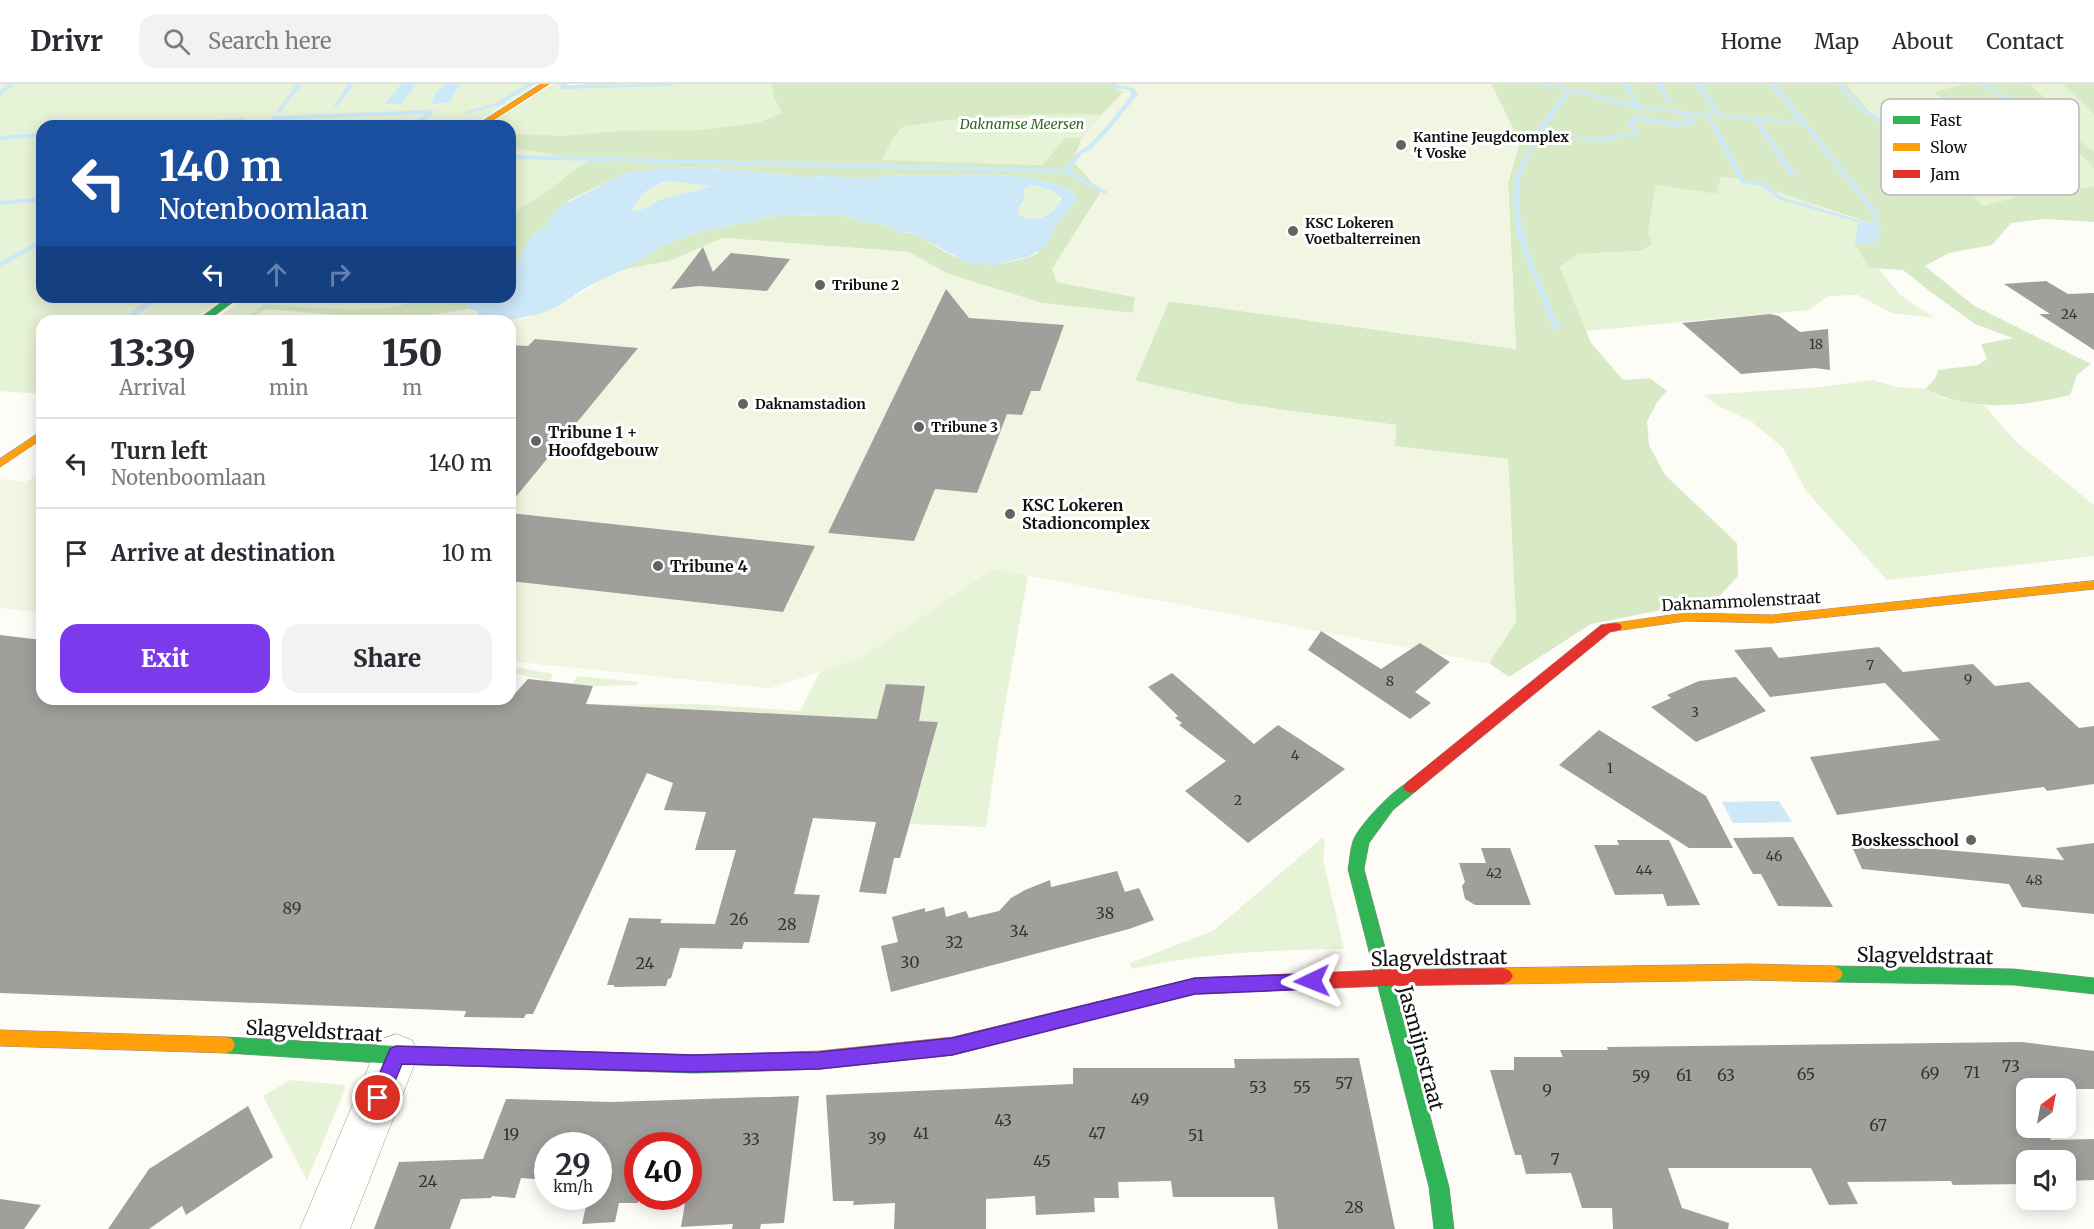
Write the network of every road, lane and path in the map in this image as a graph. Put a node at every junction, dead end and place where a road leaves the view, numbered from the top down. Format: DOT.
graph roads {
  1 [pos="546,84"];
  2 [pos="489,120"];
  3 [pos="227,303"];
  4 [pos="210,315"];
  5 [pos="36,439"];
  6 [pos="0,464"];
  7 [pos="2094,585"];
  8 [pos="1361,841"];
  9 [pos="1383,978"];
  10 [pos="2094,986"];
  11 [pos="0,1038"];
  12 [pos="396,1055"];
  13 [pos="325,1229"];
  14 [pos="1444,1229"];
  1 -- 2 [label="street"];
  3 -- 4 [label="street"];
  5 -- 6 [label="street"];
  7 -- 8 [label="street, Daknammolenstraat"];
  8 -- 9 [label="street, Jasmijnstraat"];
  9 -- 10 [label="street, Slagveldstraat"];
  9 -- 12 [label="street, Slagveldstraat"];
  9 -- 14 [label="street, Jasmijnstraat"];
  11 -- 12 [label="street, Slagveldstraat"];
  12 -- 13 [label="street"];
}
